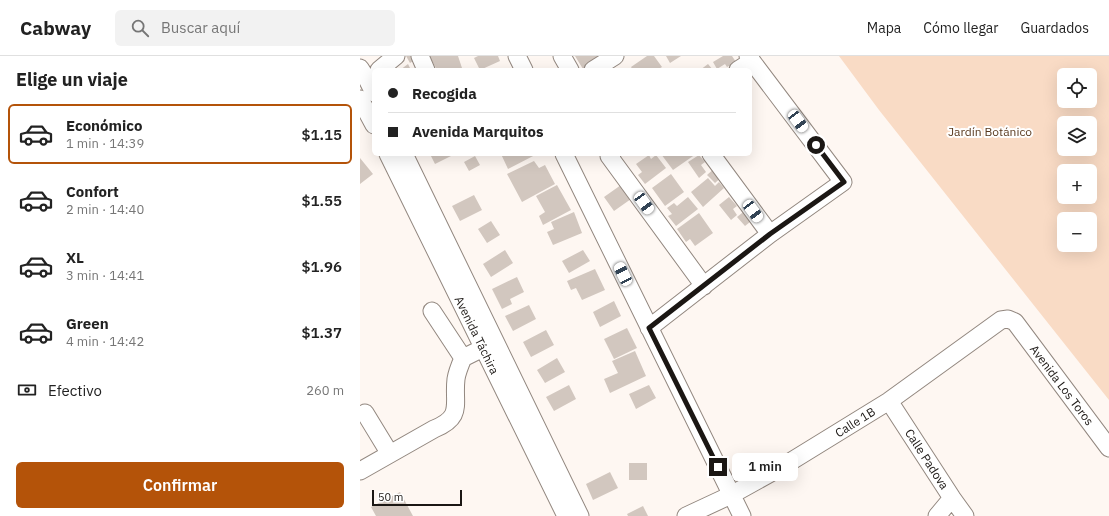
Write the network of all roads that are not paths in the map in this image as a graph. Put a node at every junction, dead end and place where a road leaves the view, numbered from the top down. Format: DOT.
graph roads {
  1 [pos="366,56"];
  2 [pos="396,56"];
  3 [pos="420,56"];
  4 [pos="517,56"];
  5 [pos="562,56"];
  6 [pos="615,56"];
  7 [pos="360,61"];
  8 [pos="379,68"];
  9 [pos="425,68"];
  10 [pos="523,68"];
  11 [pos="569,68"];
  12 [pos="596,68"];
  13 [pos="752,69"];
  14 [pos="360,99"];
  15 [pos="372,121"];
  16 [pos="389,156"];
  17 [pos="405,156"];
  18 [pos="565,156"];
  19 [pos="609,156"];
  20 [pos="712,156"];
  21 [pos="770,234"];
  22 [pos="704,286"];
  23 [pos="432,312"];
  24 [pos="1015,322"];
  25 [pos="649,328"];
  26 [pos="483,348"];
  27 [pos="463,358"];
  28 [pos="889,401"];
  29 [pos="365,413"];
  30 [pos="1109,448"];
  31 [pos="390,454"];
  32 [pos="360,471"];
  33 [pos="731,495"];
  34 [pos="952,498"];
  35 [pos="566,516"];
  36 [pos="580,516"];
  37 [pos="686,516"];
  38 [pos="742,516"];
  39 [pos="938,516"];
  40 [pos="965,516"];
  1 -- 7 [label="street"];
  2 -- 8 [label="street"];
  3 -- 9 [label="street"];
  4 -- 10 [label="street"];
  5 -- 11 [label="street"];
  6 -- 12 [label="street"];
  13 -- 21 [label="street"];
  14 -- 15 [label="street"];
  16 -- 26 [label="street, Avenida Táchira"];
  17 -- 36 [label="street"];
  18 -- 25 [label="street"];
  19 -- 22 [label="street"];
  20 -- 21 [label="street"];
  21 -- 22 [label="street"];
  22 -- 25 [label="street"];
  23 -- 27 [label="street"];
  24 -- 28 [label="street, Calle 1B"];
  24 -- 30 [label="street, Avenida Los Toros"];
  25 -- 33 [label="street"];
  26 -- 27 [label="street"];
  26 -- 35 [label="street, Avenida Táchira"];
  27 -- 31 [label="street"];
  28 -- 33 [label="street, Calle 1B"];
  28 -- 34 [label="street, Calle Padova"];
  29 -- 31 [label="street"];
  31 -- 32 [label="street"];
  33 -- 37 [label="street, Calle 1B"];
  33 -- 38 [label="street"];
  34 -- 39 [label="street"];
  34 -- 40 [label="street, Calle Padova"];
}
